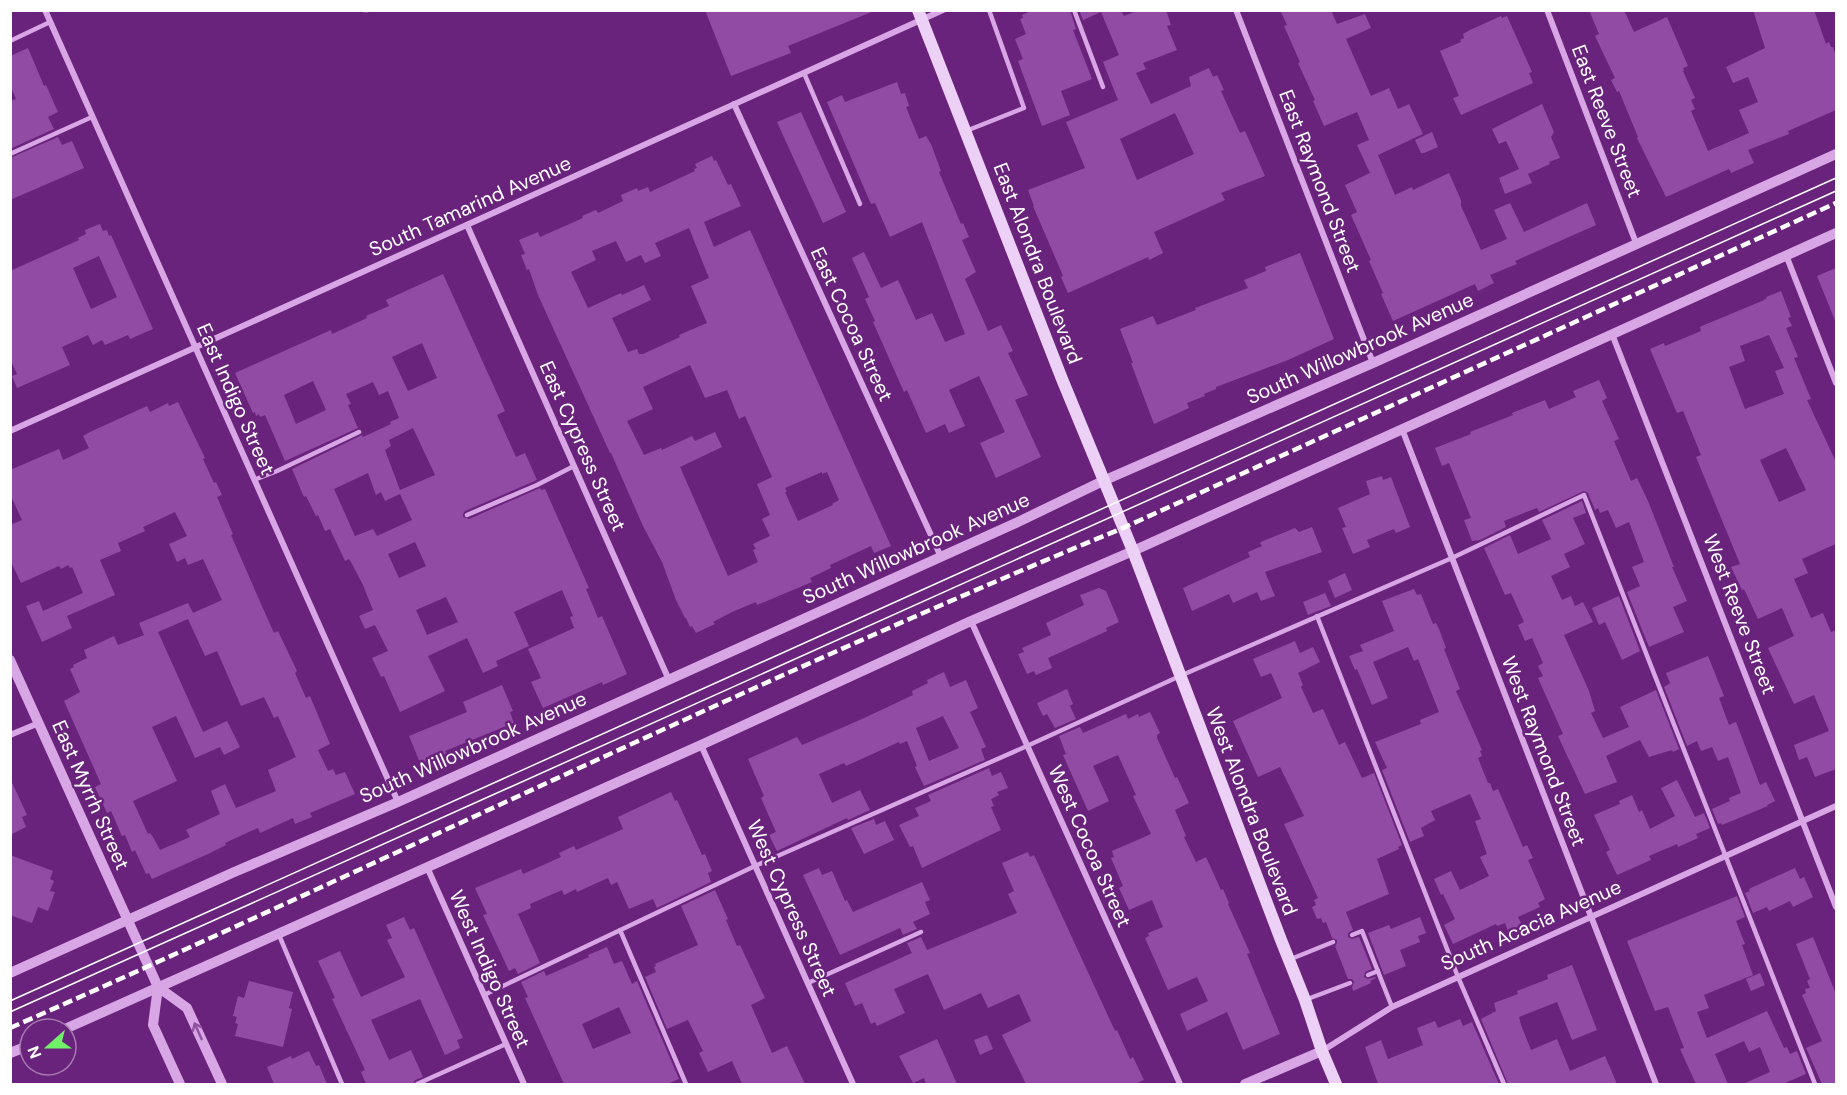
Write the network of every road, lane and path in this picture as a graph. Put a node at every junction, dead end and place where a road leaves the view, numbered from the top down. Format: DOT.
graph roads {
  1 [pos="45,10"];
  2 [pos="943,10"];
  3 [pos="989,10"];
  4 [pos="1074,10"];
  5 [pos="1236,10"];
  6 [pos="1547,10"];
  7 [pos="920,15"];
  8 [pos="50,22"];
  9 [pos="10,41"];
  10 [pos="804,73"];
  11 [pos="1103,87"];
  12 [pos="734,104"];
  13 [pos="92,117"];
  14 [pos="966,131"];
  15 [pos="10,154"];
  16 [pos="1836,154"];
  17 [pos="860,204"];
  18 [pos="467,225"];
  19 [pos="1836,233"];
  20 [pos="1636,243"];
  21 [pos="1786,255"];
  22 [pos="1612,333"];
  23 [pos="195,348"];
  24 [pos="1373,363"];
  25 [pos="1836,383"];
  26 [pos="1402,429"];
  27 [pos="10,432"];
  28 [pos="359,432"];
  29 [pos="574,466"];
  30 [pos="254,480"];
  31 [pos="1103,481"];
  32 [pos="467,515"];
  33 [pos="1133,551"];
  34 [pos="940,557"];
  35 [pos="1452,558"];
  36 [pos="1317,616"];
  37 [pos="971,621"];
  38 [pos="10,660"];
  39 [pos="1180,676"];
  40 [pos="669,680"];
  41 [pos="39,723"];
  42 [pos="10,735"];
  43 [pos="700,745"];
  44 [pos="1027,746"];
  45 [pos="398,802"];
  46 [pos="1836,806"];
  47 [pos="1803,821"];
  48 [pos="1726,856"];
  49 [pos="755,866"];
  50 [pos="427,867"];
  51 [pos="1836,907"];
  52 [pos="1591,918"];
  53 [pos="128,920"];
  54 [pos="620,930"];
  55 [pos="921,932"];
  56 [pos="278,933"];
  57 [pos="1352,935"];
  58 [pos="1333,942"];
  59 [pos="1288,960"];
  60 [pos="1378,972"];
  61 [pos="10,973"];
  62 [pos="1368,975"];
  63 [pos="1458,978"];
  64 [pos="1350,982"];
  65 [pos="808,983"];
  66 [pos="158,987"];
  67 [pos="484,995"];
  68 [pos="1305,1000"];
  69 [pos="1392,1007"];
  70 [pos="78,1023"];
  71 [pos="506,1044"];
  72 [pos="1322,1052"];
  73 [pos="180,1084"];
  74 [pos="222,1084"];
  75 [pos="342,1084"];
  76 [pos="417,1084"];
  77 [pos="524,1084"];
  78 [pos="686,1084"];
  79 [pos="853,1084"];
  80 [pos="1180,1084"];
  81 [pos="1245,1084"];
  82 [pos="1336,1084"];
  83 [pos="1504,1084"];
  84 [pos="1656,1084"];
  85 [pos="1815,1084"];
  1 -- 8 [label="street, East Indigo Street"];
  2 -- 7 [label="street, South Tamarind Avenue"];
  3 -- 14 [label="lane"];
  4 -- 11 [label="lane"];
  5 -- 24 [label="street, East Raymond Street"];
  6 -- 20 [label="street, East Reeve Street"];
  7 -- 10 [label="street, South Tamarind Avenue"];
  7 -- 14 [label="main road, East Alondra Boulevard"];
  8 -- 9 [label="lane"];
  8 -- 13 [label="street, East Indigo Street"];
  10 -- 12 [label="street, South Tamarind Avenue"];
  10 -- 17 [label="lane"];
  12 -- 18 [label="street, South Tamarind Avenue"];
  12 -- 34 [label="street, East Cocoa Street"];
  13 -- 15 [label="lane"];
  13 -- 23 [label="street, East Indigo Street"];
  14 -- 31 [label="main road, East Alondra Boulevard"];
  16 -- 20 [label="street, South Willowbrook Avenue"];
  18 -- 23 [label="street, South Tamarind Avenue"];
  18 -- 29 [label="street, East Cypress Street"];
  19 -- 21 [label="street"];
  20 -- 24 [label="street, South Willowbrook Avenue"];
  21 -- 22 [label="street"];
  21 -- 25 [label="street"];
  22 -- 26 [label="street"];
  22 -- 47 [label="street, West Reeve Street"];
  23 -- 27 [label="street, South Tamarind Avenue"];
  23 -- 30 [label="street, East Indigo Street"];
  24 -- 31 [label="street, South Willowbrook Avenue"];
  26 -- 33 [label="street"];
  26 -- 35 [label="street, West Raymond Street"];
  28 -- 30 [label="lane"];
  29 -- 32 [label="lane"];
  29 -- 40 [label="street, East Cypress Street"];
  30 -- 45 [label="street, East Indigo Street"];
  31 -- 33 [label="main road, East Alondra Boulevard"];
  31 -- 34 [label="street, South Willowbrook Avenue"];
  33 -- 37 [label="street"];
  33 -- 39 [label="main road, West Alondra Boulevard"];
  34 -- 40 [label="street, South Willowbrook Avenue"];
  35 -- 36 [label="lane"];
  35 -- 48 [label="lane"];
  35 -- 52 [label="street, West Raymond Street"];
  36 -- 39 [label="lane"];
  36 -- 63 [label="lane"];
  37 -- 43 [label="street"];
  37 -- 44 [label="street, West Cocoa Street"];
  38 -- 41 [label="street, East Myrrh Street"];
  39 -- 44 [label="lane"];
  39 -- 59 [label="main road, West Alondra Boulevard"];
  40 -- 45 [label="street, South Willowbrook Avenue"];
  41 -- 42 [label="street"];
  41 -- 53 [label="street, East Myrrh Street"];
  43 -- 49 [label="street, West Cypress Street"];
  43 -- 50 [label="street"];
  44 -- 49 [label="lane"];
  44 -- 80 [label="street, West Cocoa Street"];
  45 -- 53 [label="street, South Willowbrook Avenue"];
  46 -- 47 [label="street, South Acacia Avenue"];
  47 -- 48 [label="street, South Acacia Avenue"];
  47 -- 51 [label="street, West Reeve Street"];
  48 -- 52 [label="street, South Acacia Avenue"];
  48 -- 85 [label="lane"];
  49 -- 54 [label="lane"];
  49 -- 65 [label="street, West Cypress Street"];
  50 -- 56 [label="street"];
  50 -- 67 [label="street, West Indigo Street"];
  52 -- 63 [label="street, South Acacia Avenue"];
  52 -- 84 [label="street, West Raymond Street"];
  53 -- 61 [label="street, South Willowbrook Avenue"];
  53 -- 66 [label="street, East Myrrh Street"];
  54 -- 67 [label="lane"];
  54 -- 78 [label="lane"];
  55 -- 65 [label="lane"];
  56 -- 66 [label="street"];
  56 -- 75 [label="lane"];
  57 -- 60 [label="lane"];
  58 -- 59 [label="lane"];
  59 -- 68 [label="main road, West Alondra Boulevard"];
  60 -- 62 [label="lane"];
  60 -- 69 [label="lane"];
  63 -- 69 [label="street, South Acacia Avenue"];
  63 -- 83 [label="lane"];
  64 -- 68 [label="lane"];
  65 -- 79 [label="street, West Cypress Street"];
  66 -- 70 [label="street"];
  66 -- 73 [label="street"];
  74 -- 66 [label="street, one-way"];
  67 -- 71 [label="street, West Indigo Street"];
  68 -- 72 [label="main road, West Alondra Boulevard"];
  69 -- 72 [label="street, South Acacia Avenue"];
  71 -- 76 [label="lane"];
  71 -- 77 [label="street, West Indigo Street"];
  72 -- 81 [label="street, South Acacia Avenue"];
  72 -- 82 [label="main road, West Alondra Boulevard"];
}
